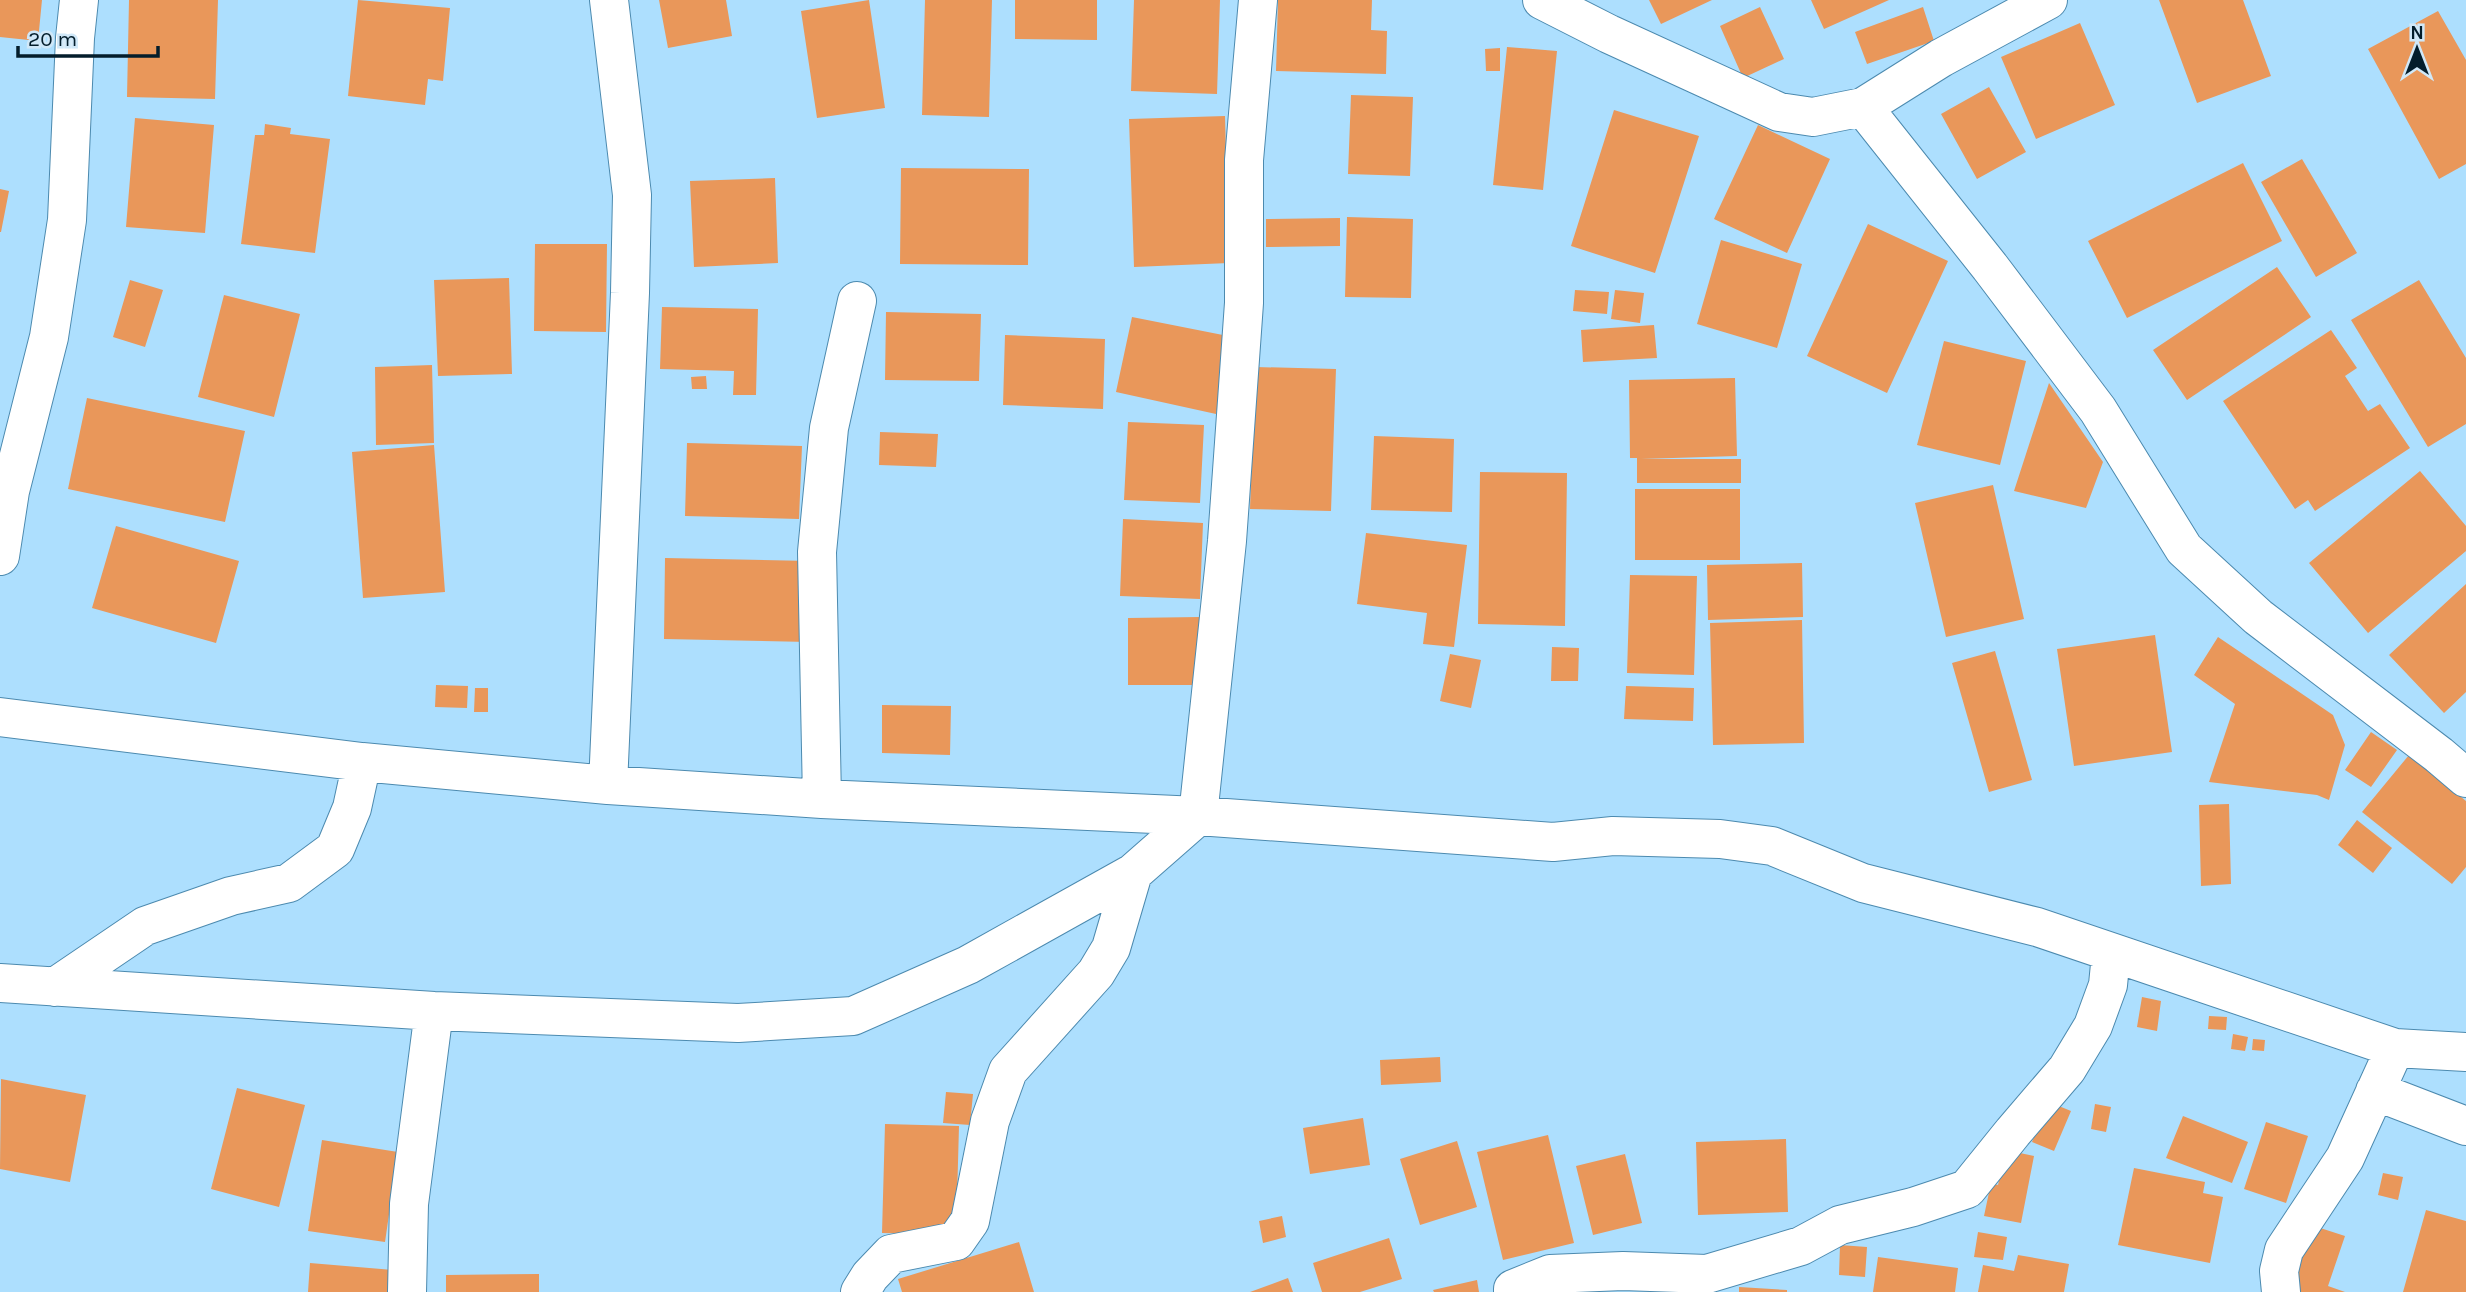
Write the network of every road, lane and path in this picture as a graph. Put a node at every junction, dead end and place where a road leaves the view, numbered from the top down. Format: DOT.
graph roads {
  1 [pos="79,0"];
  2 [pos="609,0"];
  3 [pos="1258,0"];
  4 [pos="1542,0"];
  5 [pos="2048,0"];
  6 [pos="1863,107"];
  7 [pos="857,301"];
  8 [pos="0,556"];
  9 [pos="0,717"];
  10 [pos="362,762"];
  11 [pos="2466,778"];
  12 [pos="608,785"];
  13 [pos="822,799"];
  14 [pos="1198,816"];
  15 [pos="1133,873"];
  16 [pos="2111,954"];
  17 [pos="0,983"];
  18 [pos="55,987"];
  19 [pos="434,1011"];
  20 [pos="2395,1048"];
  21 [pos="2466,1052"];
  22 [pos="2375,1091"];
  23 [pos="2466,1126"];
  24 [pos="407,1292"];
  25 [pos="860,1292"];
  26 [pos="1513,1292"];
  27 [pos="2281,1292"];
  1 -- 8 [label="street"];
  2 -- 12 [label="street"];
  3 -- 14 [label="street"];
  4 -- 6 [label="street"];
  5 -- 6 [label="street"];
  6 -- 11 [label="street"];
  7 -- 13 [label="street"];
  9 -- 10 [label="street"];
  10 -- 12 [label="street"];
  10 -- 18 [label="street"];
  12 -- 13 [label="street"];
  13 -- 14 [label="street"];
  14 -- 15 [label="street"];
  14 -- 16 [label="street"];
  15 -- 19 [label="street"];
  15 -- 25 [label="street"];
  16 -- 20 [label="street"];
  16 -- 26 [label="street"];
  17 -- 18 [label="street"];
  18 -- 19 [label="street"];
  19 -- 24 [label="street"];
  20 -- 21 [label="street"];
  20 -- 22 [label="street"];
  22 -- 23 [label="street"];
  22 -- 27 [label="street"];
}
